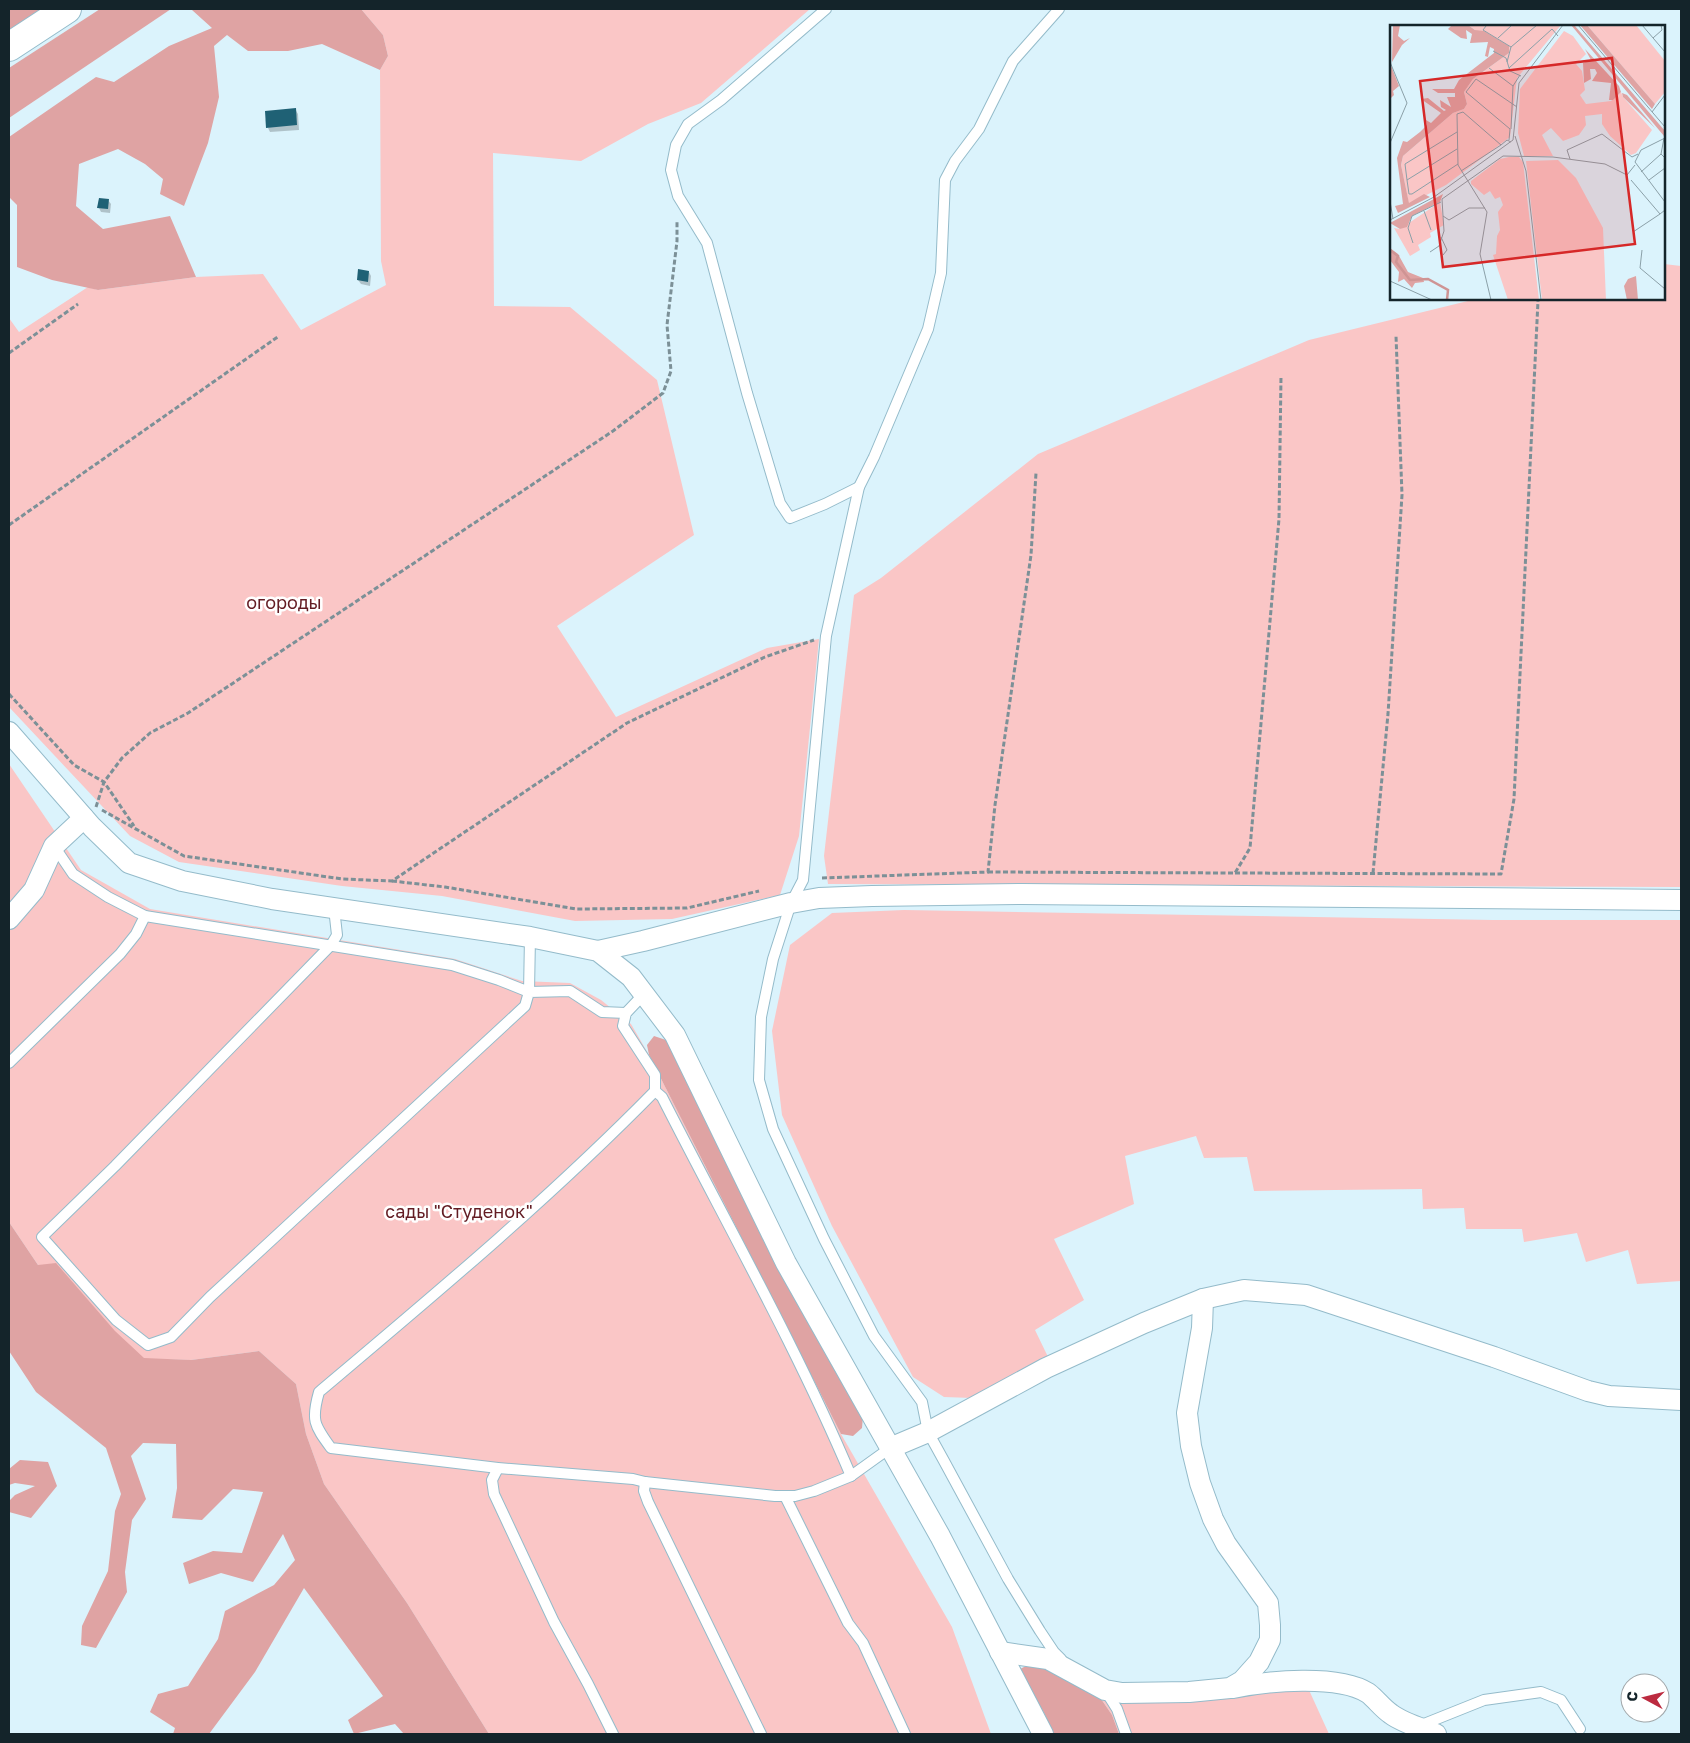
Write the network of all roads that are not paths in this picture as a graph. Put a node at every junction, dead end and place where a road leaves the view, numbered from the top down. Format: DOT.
graph roads {
  1 [pos="67,9"];
  2 [pos="826,9"];
  3 [pos="1059,9"];
  4 [pos="9,47"];
  5 [pos="859,487"];
  6 [pos="9,732"];
  7 [pos="91,812"];
  8 [pos="54,846"];
  9 [pos="1681,900"];
  10 [pos="791,902"];
  11 [pos="334,908"];
  12 [pos="145,916"];
  13 [pos="9,919"];
  14 [pos="530,937"];
  15 [pos="331,946"];
  16 [pos="598,951"];
  17 [pos="529,992"];
  18 [pos="644,994"];
  19 [pos="626,1013"];
  20 [pos="9,1063"];
  21 [pos="655,1091"];
  22 [pos="1203,1299"];
  23 [pos="1681,1400"];
  24 [pos="928,1432"];
  25 [pos="890,1448"];
  26 [pos="498,1468"];
  27 [pos="851,1476"];
  28 [pos="645,1482"];
  29 [pos="785,1496"];
  30 [pos="1000,1652"];
  31 [pos="1076,1673"];
  32 [pos="1230,1688"];
  33 [pos="1105,1690"];
  34 [pos="1417,1727"];
  35 [pos="1580,1729"];
  36 [pos="612,1734"];
  37 [pos="761,1734"];
  38 [pos="905,1734"];
  39 [pos="1042,1734"];
  40 [pos="1126,1734"];
  41 [pos="1436,1734"];
  1 -- 4 [label="street"];
  2 -- 5 [label="lane"];
  3 -- 5 [label="lane"];
  5 -- 10 [label="lane"];
  6 -- 7 [label="street"];
  7 -- 8 [label="street"];
  7 -- 11 [label="street"];
  8 -- 12 [label="lane"];
  8 -- 13 [label="street"];
  9 -- 10 [label="street"];
  10 -- 16 [label="street"];
  10 -- 24 [label="lane"];
  11 -- 14 [label="street"];
  11 -- 15 [label="lane"];
  12 -- 15 [label="lane"];
  12 -- 20 [label="lane"];
  14 -- 16 [label="street"];
  14 -- 17 [label="lane"];
  15 -- 17 [label="lane"];
  15 -- 17 [label="lane"];
  16 -- 18 [label="street"];
  17 -- 19 [label="lane"];
  18 -- 19 [label="lane"];
  18 -- 25 [label="street"];
  19 -- 21 [label="lane"];
  21 -- 26 [label="lane"];
  21 -- 27 [label="lane"];
  22 -- 23 [label="street"];
  22 -- 24 [label="street"];
  22 -- 32 [label="street"];
  24 -- 25 [label="street"];
  24 -- 31 [label="lane"];
  25 -- 27 [label="lane"];
  25 -- 30 [label="street"];
  26 -- 28 [label="lane"];
  26 -- 36 [label="lane"];
  27 -- 29 [label="lane"];
  28 -- 29 [label="lane"];
  28 -- 37 [label="lane"];
  29 -- 38 [label="lane"];
  30 -- 31 [label="street"];
  30 -- 39 [label="street"];
  31 -- 33 [label="street"];
  32 -- 33 [label="street"];
  32 -- 34 [label="street"];
  33 -- 40 [label="lane"];
  34 -- 35 [label="lane"];
  34 -- 41 [label="street"];
}
